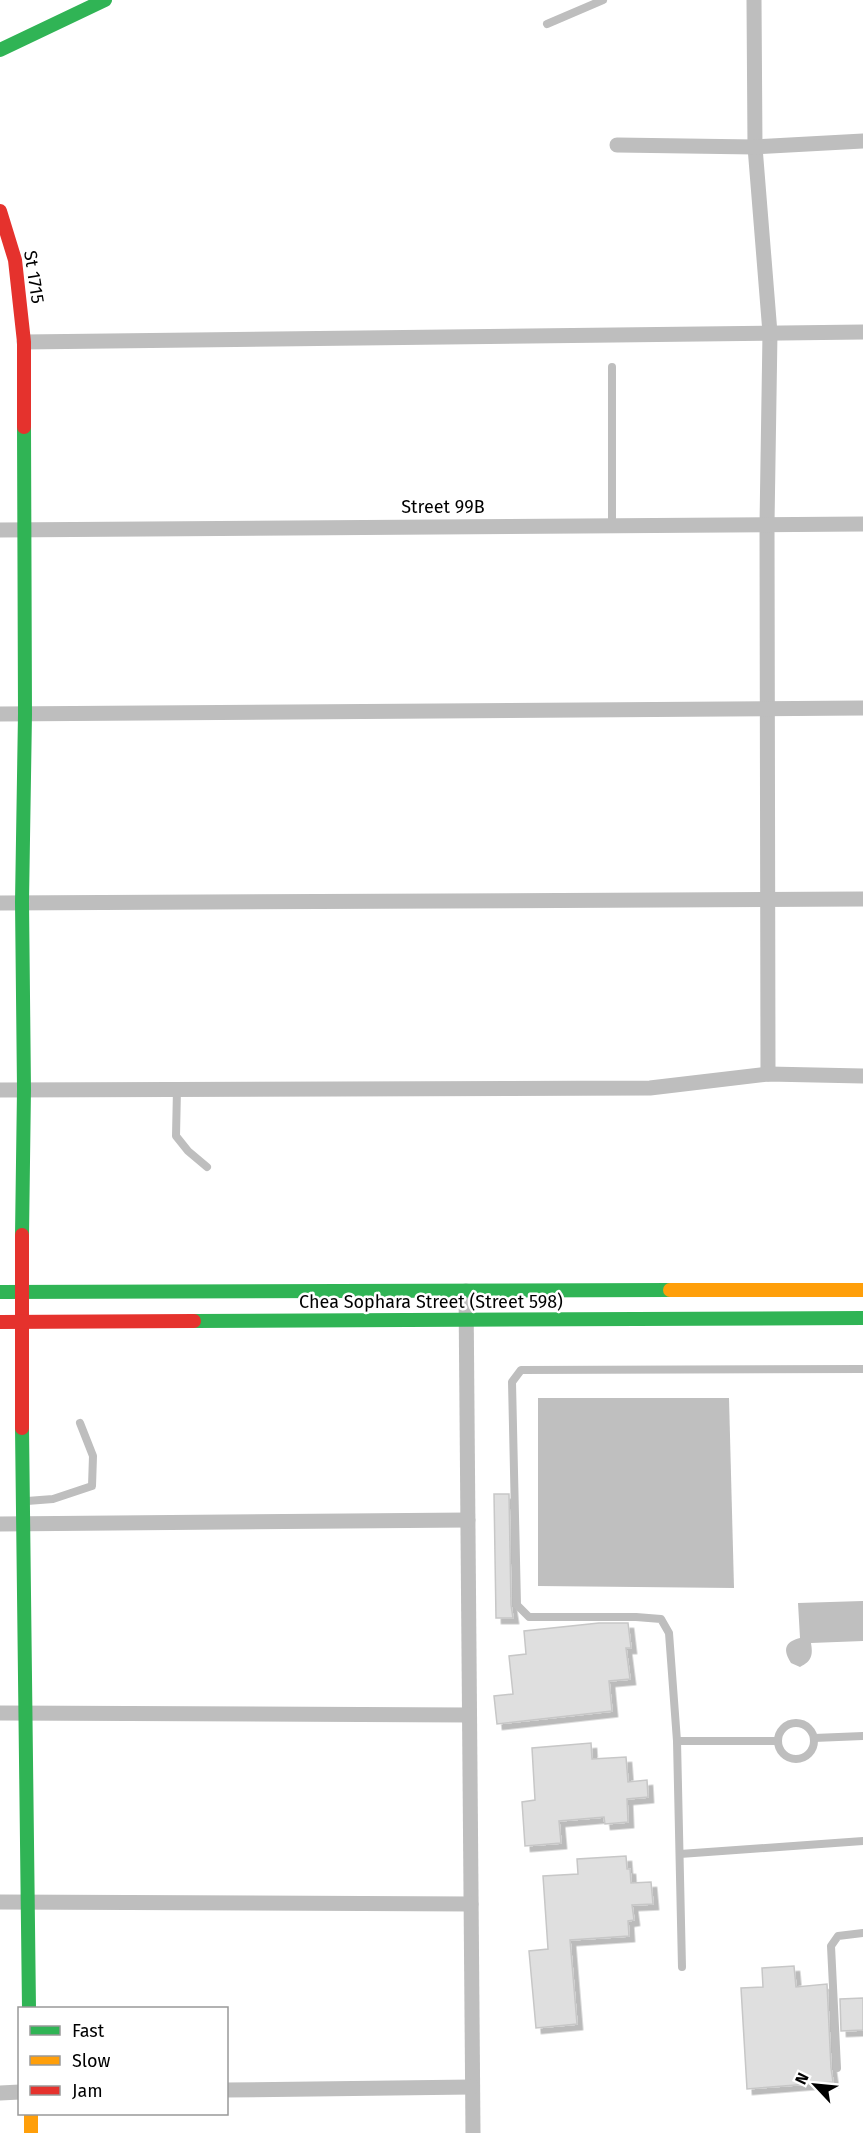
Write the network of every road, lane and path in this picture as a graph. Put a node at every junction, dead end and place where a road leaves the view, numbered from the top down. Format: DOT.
graph roads {
  1 [pos="105,0"];
  2 [pos="603,0"];
  3 [pos="754,0"];
  4 [pos="547,24"];
  5 [pos="0,50"];
  6 [pos="863,141"];
  7 [pos="617,145"];
  8 [pos="755,147"];
  9 [pos="0,211"];
  10 [pos="15,260"];
  11 [pos="0,267"];
  12 [pos="863,332"];
  13 [pos="770,333"];
  14 [pos="24,342"];
  15 [pos="612,367"];
  16 [pos="767,524"];
  17 [pos="863,524"];
  18 [pos="612,525"];
  19 [pos="0,530"];
  20 [pos="24,530"];
  21 [pos="768,707"];
  22 [pos="863,708"];
  23 [pos="0,714"];
  24 [pos="25,714"];
  25 [pos="863,899"];
  26 [pos="766,900"];
  27 [pos="22,902"];
  28 [pos="0,903"];
  29 [pos="768,1074"];
  30 [pos="863,1076"];
  31 [pos="24,1089"];
  32 [pos="177,1089"];
  33 [pos="0,1090"];
  34 [pos="207,1167"];
  35 [pos="863,1290"];
  36 [pos="466,1291"];
  37 [pos="0,1292"];
  38 [pos="21,1292"];
  39 [pos="863,1318"];
  40 [pos="466,1319"];
  41 [pos="0,1322"];
  42 [pos="21,1322"];
  43 [pos="863,1369"];
  44 [pos="80,1423"];
  45 [pos="23,1501"];
  46 [pos="468,1520"];
  47 [pos="24,1523"];
  48 [pos="0,1524"];
  49 [pos="0,1713"];
  50 [pos="26,1713"];
  51 [pos="469,1715"];
  52 [pos="863,1736"];
  53 [pos="814,1738"];
  54 [pos="676,1741"];
  55 [pos="778,1741"];
  56 [pos="863,1841"];
  57 [pos="680,1854"];
  58 [pos="28,1901"];
  59 [pos="0,1902"];
  60 [pos="471,1904"];
  61 [pos="863,1933"];
  62 [pos="682,1967"];
  63 [pos="29,2007"];
  64 [pos="837,2068"];
  65 [pos="472,2087"];
  66 [pos="228,2090"];
  67 [pos="0,2092"];
  68 [pos="18,2092"];
  69 [pos="31,2115"];
  70 [pos="31,2133"];
  71 [pos="473,2133"];
  1 -- 5 [label="street"];
  2 -- 4 [label="lane"];
  3 -- 8 [label="street"];
  6 -- 8 [label="street"];
  7 -- 8 [label="street"];
  8 -- 13 [label="street"];
  9 -- 10 [label="street, St 1715"];
  10 -- 11 [label="street"];
  10 -- 14 [label="street, St 1715"];
  12 -- 13 [label="street"];
  13 -- 14 [label="street"];
  13 -- 16 [label="street"];
  14 -- 20 [label="street, St 1715"];
  15 -- 18 [label="lane"];
  16 -- 17 [label="street, Street 99B"];
  16 -- 18 [label="street, Street 99B"];
  16 -- 21 [label="street"];
  18 -- 20 [label="street, Street 99B"];
  19 -- 20 [label="street, Street 99B"];
  20 -- 24 [label="street, St 1715"];
  21 -- 22 [label="street"];
  21 -- 24 [label="street"];
  21 -- 26 [label="street"];
  23 -- 24 [label="street"];
  24 -- 27 [label="street, St 1715"];
  25 -- 26 [label="street"];
  26 -- 27 [label="street"];
  26 -- 29 [label="street"];
  27 -- 28 [label="street"];
  27 -- 31 [label="street, St 1715"];
  29 -- 30 [label="street"];
  29 -- 32 [label="street"];
  31 -- 32 [label="street"];
  31 -- 33 [label="street"];
  31 -- 38 [label="street, St 1715"];
  32 -- 34 [label="lane"];
  35 -- 36 [label="street, Chea Sophara Street (Street 598)"];
  36 -- 38 [label="street, Chea Sophara Street (Street 598)"];
  36 -- 40 [label="street"];
  37 -- 38 [label="street, Chea Sophara Street (Street 598)"];
  38 -- 42 [label="street, St 1715"];
  39 -- 40 [label="street, Chea Sophara Street (Street 598)"];
  40 -- 42 [label="street, Chea Sophara Street (Street 598)"];
  40 -- 46 [label="street"];
  41 -- 42 [label="street, Chea Sophara Street (Street 598)"];
  42 -- 45 [label="street, St 1715"];
  43 -- 54 [label="lane"];
  44 -- 45 [label="lane"];
  45 -- 47 [label="street, St 1715"];
  46 -- 47 [label="street"];
  46 -- 51 [label="street"];
  47 -- 48 [label="street"];
  47 -- 50 [label="street, St 1715"];
  49 -- 50 [label="street"];
  50 -- 51 [label="street"];
  50 -- 58 [label="street, St 1715"];
  51 -- 60 [label="street"];
  52 -- 53 [label="lane"];
  53 -- 55 [label="lane"];
  53 -- 55 [label="lane"];
  54 -- 55 [label="lane"];
  54 -- 57 [label="lane"];
  56 -- 57 [label="lane"];
  57 -- 62 [label="lane"];
  58 -- 59 [label="street"];
  58 -- 60 [label="street"];
  58 -- 63 [label="street, St 1715"];
  60 -- 65 [label="street"];
  61 -- 64 [label="lane"];
  65 -- 66 [label="street"];
  65 -- 71 [label="street"];
  67 -- 68 [label="street"];
  69 -- 70 [label="street"];
}
